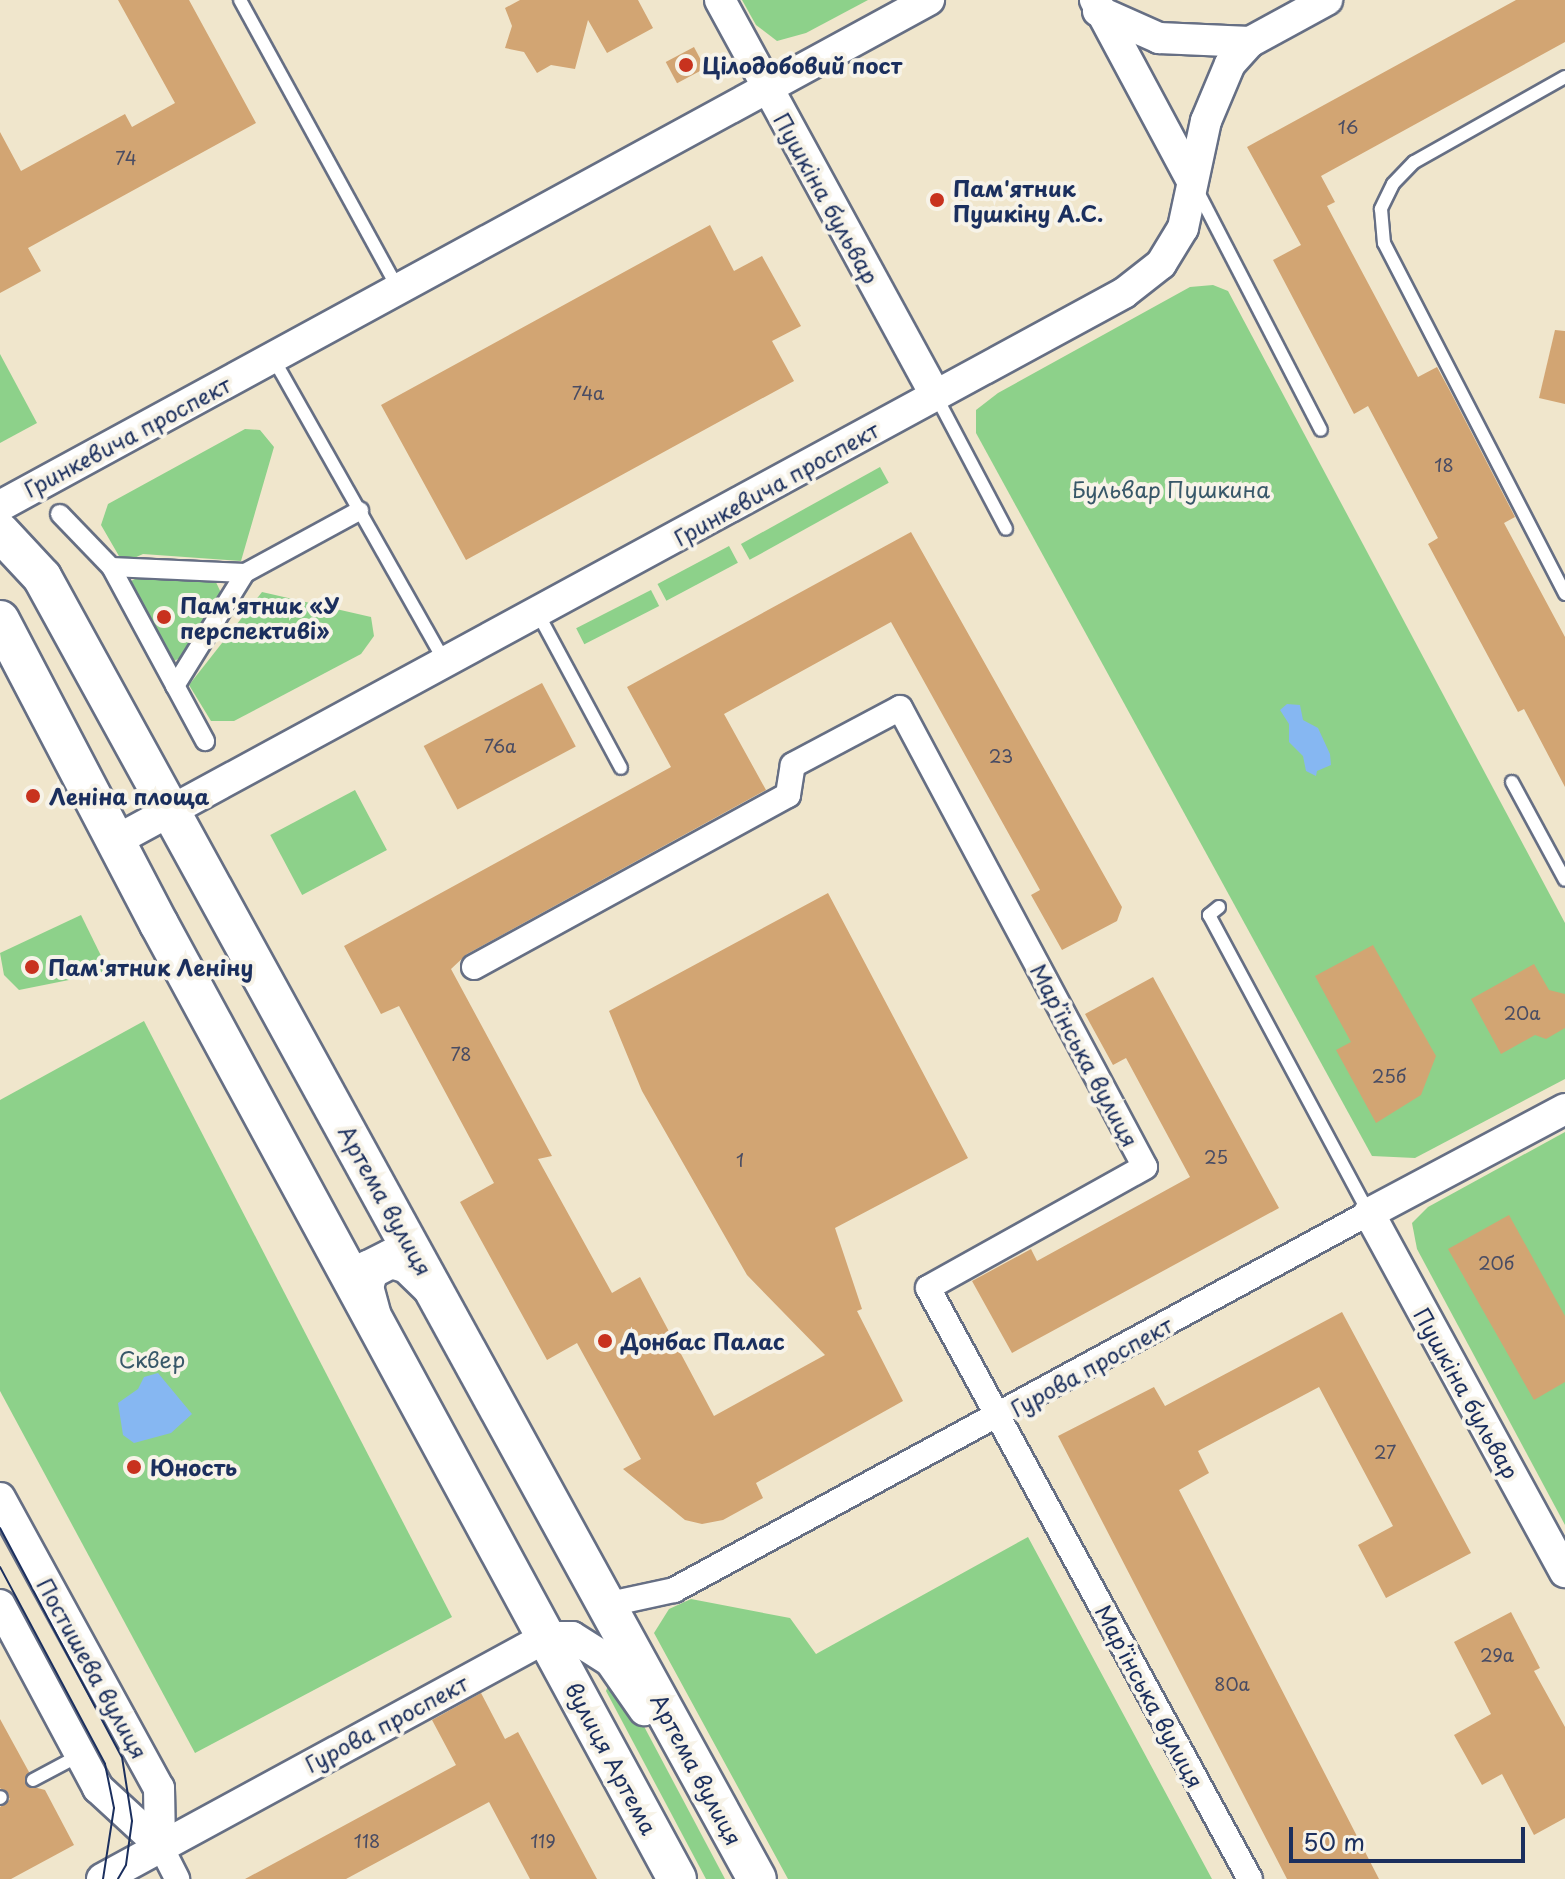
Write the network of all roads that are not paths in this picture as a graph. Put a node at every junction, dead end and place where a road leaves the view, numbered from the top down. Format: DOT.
graph roads {
  1 [pos="240,0"];
  2 [pos="720,0"];
  3 [pos="929,0"];
  4 [pos="1327,0"];
  5 [pos="1094,5"];
  6 [pos="1250,42"];
  7 [pos="1565,77"];
  8 [pos="768,89"];
  9 [pos="1190,177"];
  10 [pos="398,289"];
  11 [pos="273,358"];
  12 [pos="936,396"];
  13 [pos="1321,430"];
  14 [pos="0,506"];
  15 [pos="359,511"];
  16 [pos="60,514"];
  17 [pos="1006,529"];
  18 [pos="0,532"];
  19 [pos="111,567"];
  20 [pos="245,573"];
  21 [pos="1565,594"];
  22 [pos="537,612"];
  23 [pos="0,620"];
  24 [pos="445,662"];
  25 [pos="175,686"];
  26 [pos="205,741"];
  27 [pos="621,768"];
  28 [pos="1512,782"];
  29 [pos="172,811"];
  30 [pos="117,840"];
  31 [pos="1565,880"];
  32 [pos="1219,907"];
  33 [pos="474,967"];
  34 [pos="1565,1109"];
  35 [pos="1369,1213"];
  36 [pos="435,1291"];
  37 [pos="373,1320"];
  38 [pos="998,1417"];
  39 [pos="0,1498"];
  40 [pos="1565,1572"];
  41 [pos="610,1604"];
  42 [pos="0,1605"];
  43 [pos="547,1637"];
  44 [pos="686,1749"];
  45 [pos="80,1755"];
  46 [pos="33,1780"];
  47 [pos="160,1845"];
  48 [pos="102,1879"];
  49 [pos="177,1879"];
  50 [pos="677,1879"];
  51 [pos="757,1879"];
  52 [pos="1250,1879"];
  1 -- 10 [label="lane"];
  2 -- 8 [label="street, Пушкіна бульвар"];
  3 -- 8 [label="street, Гринкевича проспект"];
  4 -- 6 [label="street, Гринкевича проспект"];
  5 -- 6 [label="street"];
  5 -- 9 [label="street"];
  6 -- 9 [label="street, Гринкевича проспект"];
  7 -- 21 [label="lane"];
  8 -- 10 [label="street, Гринкевича проспект"];
  8 -- 12 [label="street, Пушкіна бульвар"];
  9 -- 12 [label="street, Гринкевича проспект"];
  9 -- 13 [label="lane"];
  10 -- 11 [label="street, Гринкевича проспект"];
  11 -- 14 [label="street, Гринкевича проспект"];
  11 -- 15 [label="lane"];
  12 -- 17 [label="lane"];
  12 -- 22 [label="street, Гринкевича проспект"];
  15 -- 20 [label="street"];
  15 -- 24 [label="lane"];
  16 -- 19 [label="street"];
  18 -- 29 [label="main road, Артема вулиця"];
  19 -- 20 [label="street"];
  19 -- 25 [label="street"];
  20 -- 25 [label="street"];
  22 -- 24 [label="street, Гринкевича проспект"];
  22 -- 27 [label="lane"];
  23 -- 30 [label="main road"];
  24 -- 29 [label="street, Гринкевича проспект"];
  25 -- 26 [label="street"];
  28 -- 31 [label="lane"];
  29 -- 30 [label="street, Гринкевича проспект"];
  29 -- 36 [label="main road, Артема вулиця"];
  30 -- 37 [label="main road"];
  32 -- 35 [label="lane"];
  33 -- 38 [label="street, Мар’їнська вулиця"];
  34 -- 35 [label="street, Гурова проспект"];
  35 -- 38 [label="street, Гурова проспект"];
  35 -- 40 [label="street, Пушкіна бульвар"];
  36 -- 37 [label="main road"];
  36 -- 41 [label="main road, Артема вулиця"];
  37 -- 43 [label="main road"];
  38 -- 41 [label="street, Гурова проспект"];
  38 -- 52 [label="street, Мар’їнська вулиця"];
  39 -- 47 [label="street, Постишева вулиця"];
  41 -- 44 [label="main road, Артема вулиця"];
  42 -- 45 [label="street, Постишева вулиця"];
  43 -- 44 [label="street"];
  43 -- 47 [label="street, Гурова проспект"];
  43 -- 50 [label="main road, вулиця Артема"];
  44 -- 51 [label="main road, Артема вулиця"];
  45 -- 46 [label="lane"];
  45 -- 47 [label="street, Постишева вулиця"];
  47 -- 48 [label="street"];
  47 -- 49 [label="street, Постишева вулиця"];
}
